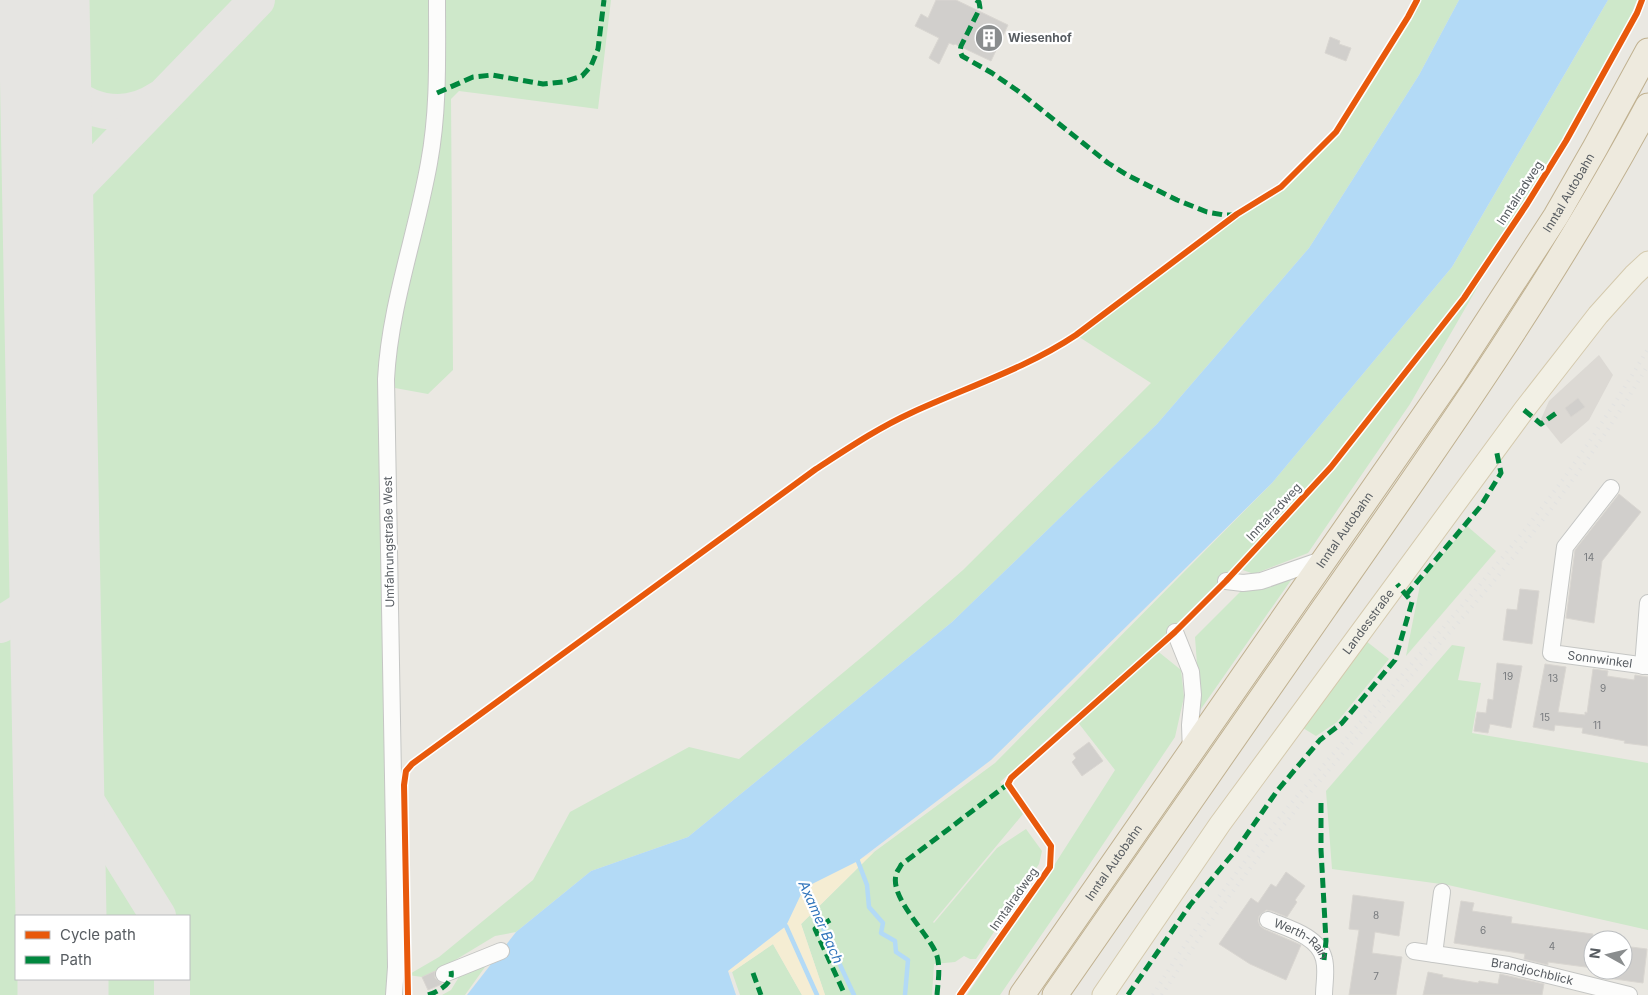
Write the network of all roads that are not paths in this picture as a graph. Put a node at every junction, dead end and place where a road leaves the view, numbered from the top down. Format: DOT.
graph roads {
  1 [pos="437,0"];
  2 [pos="1648,51"];
  3 [pos="1648,106"];
  4 [pos="1648,262"];
  5 [pos="1611,488"];
  6 [pos="1327,558"];
  7 [pos="1226,581"];
  8 [pos="1648,603"];
  9 [pos="1175,632"];
  10 [pos="1645,666"];
  11 [pos="1190,753"];
  12 [pos="1442,892"];
  13 [pos="1268,920"];
  14 [pos="501,951"];
  15 [pos="1414,951"];
  16 [pos="1434,954"];
  17 [pos="444,974"];
  18 [pos="394,995"];
  19 [pos="1022,995"];
  20 [pos="1055,995"];
  21 [pos="1103,995"];
  22 [pos="1324,995"];
  23 [pos="1629,995"];
  1 -- 18 [label="street, Umfahrungstraße West"];
  2 -- 6 [label="highway, Inntal Autobahn"];
  3 -- 20 [label="highway, Inntal Autobahn"];
  4 -- 21 [label="main road, Landesstraße"];
  5 -- 10 [label="street, Sonnwinkel"];
  6 -- 7 [label="street"];
  6 -- 11 [label="highway, Inntal Autobahn"];
  8 -- 10 [label="street"];
  9 -- 11 [label="street"];
  11 -- 19 [label="highway, Inntal Autobahn"];
  12 -- 16 [label="street"];
  13 -- 22 [label="street, Werth-Rain"];
  14 -- 17 [label="street"];
  15 -- 16 [label="street, Brandjochblick"];
  16 -- 23 [label="street, Brandjochblick"];
}
